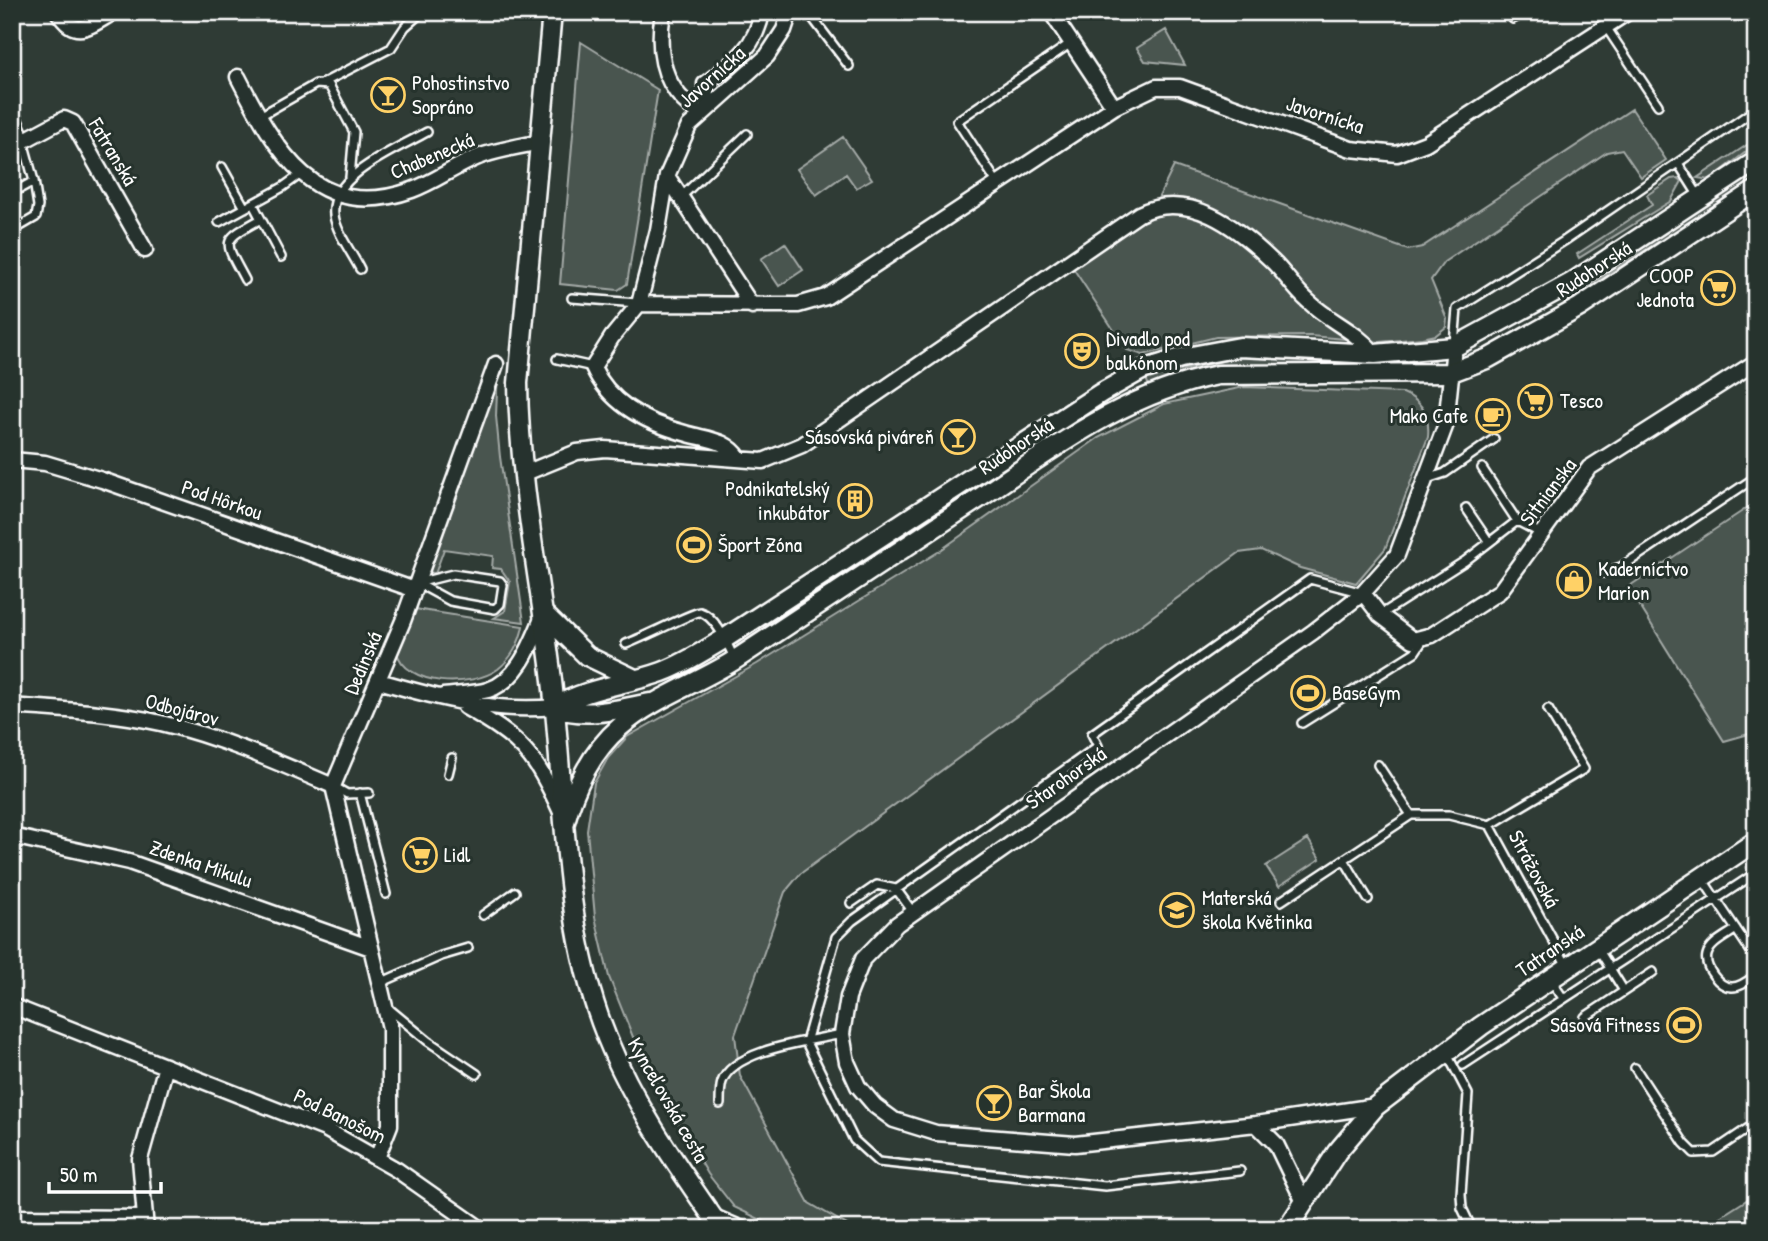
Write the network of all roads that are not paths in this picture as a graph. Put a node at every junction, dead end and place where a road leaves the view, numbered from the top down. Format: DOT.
graph roads {
  1 [pos="58,12"];
  2 [pos="114,12"];
  3 [pos="422,12"];
  4 [pos="552,12"];
  5 [pos="663,12"];
  6 [pos="762,12"];
  7 [pos="790,12"];
  8 [pos="808,12"];
  9 [pos="1051,12"];
  10 [pos="1527,12"];
  11 [pos="1621,14"];
  12 [pos="1513,19"];
  13 [pos="1606,27"];
  14 [pos="1072,43"];
  15 [pos="849,66"];
  16 [pos="238,77"];
  17 [pos="322,83"];
  18 [pos="1658,105"];
  19 [pos="1114,107"];
  20 [pos="1756,108"];
  21 [pos="704,111"];
  22 [pos="12,114"];
  23 [pos="259,116"];
  24 [pos="427,132"];
  25 [pos="747,134"];
  26 [pos="23,141"];
  27 [pos="541,142"];
  28 [pos="1756,161"];
  29 [pos="1678,163"];
  30 [pos="222,167"];
  31 [pos="300,174"];
  32 [pos="667,176"];
  33 [pos="350,178"];
  34 [pos="34,181"];
  35 [pos="999,185"];
  36 [pos="1756,190"];
  37 [pos="12,193"];
  38 [pos="340,195"];
  39 [pos="680,197"];
  40 [pos="1700,198"];
  41 [pos="253,204"];
  42 [pos="245,208"];
  43 [pos="261,219"];
  44 [pos="219,222"];
  45 [pos="12,231"];
  46 [pos="145,250"];
  47 [pos="281,257"];
  48 [pos="360,269"];
  49 [pos="245,280"];
  50 [pos="572,298"];
  51 [pos="639,304"];
  52 [pos="751,306"];
  53 [pos="1454,346"];
  54 [pos="1375,354"];
  55 [pos="557,359"];
  56 [pos="1756,362"];
  57 [pos="496,363"];
  58 [pos="593,367"];
  59 [pos="1449,373"];
  60 [pos="1494,439"];
  61 [pos="740,459"];
  62 [pos="12,460"];
  63 [pos="1482,468"];
  64 [pos="523,474"];
  65 [pos="1756,477"];
  66 [pos="1427,479"];
  67 [pos="1466,508"];
  68 [pos="1517,521"];
  69 [pos="1542,534"];
  70 [pos="1489,542"];
  71 [pos="1603,573"];
  72 [pos="416,586"];
  73 [pos="1363,593"];
  74 [pos="544,614"];
  75 [pos="1380,615"];
  76 [pos="724,639"];
  77 [pos="1424,640"];
  78 [pos="626,645"];
  79 [pos="736,660"];
  80 [pos="635,679"];
  81 [pos="379,681"];
  82 [pos="437,697"];
  83 [pos="655,702"];
  84 [pos="457,703"];
  85 [pos="12,706"];
  86 [pos="555,707"];
  87 [pos="1548,709"];
  88 [pos="1303,723"];
  89 [pos="452,758"];
  90 [pos="1378,765"];
  91 [pos="448,774"];
  92 [pos="333,786"];
  93 [pos="360,793"];
  94 [pos="369,793"];
  95 [pos="1411,815"];
  96 [pos="565,822"];
  97 [pos="1490,825"];
  98 [pos="12,836"];
  99 [pos="1756,841"];
  100 [pos="1345,861"];
  101 [pos="1756,873"];
  102 [pos="1700,876"];
  103 [pos="896,889"];
  104 [pos="515,892"];
  105 [pos="386,894"];
  106 [pos="1367,899"];
  107 [pos="1715,899"];
  108 [pos="1281,901"];
  109 [pos="850,903"];
  110 [pos="913,912"];
  111 [pos="483,915"];
  112 [pos="1736,929"];
  113 [pos="1597,947"];
  114 [pos="371,948"];
  115 [pos="468,948"];
  116 [pos="1756,959"];
  117 [pos="1567,966"];
  118 [pos="1610,967"];
  119 [pos="1654,972"];
  120 [pos="1756,975"];
  121 [pos="1550,978"];
  122 [pos="380,983"];
  123 [pos="1624,991"];
  124 [pos="1563,998"];
  125 [pos="385,1005"];
  126 [pos="12,1006"];
  127 [pos="1585,1017"];
  128 [pos="842,1034"];
  129 [pos="806,1042"];
  130 [pos="1446,1052"];
  131 [pos="1463,1065"];
  132 [pos="166,1066"];
  133 [pos="1635,1068"];
  134 [pos="477,1074"];
  135 [pos="719,1104"];
  136 [pos="1376,1106"];
  137 [pos="1756,1123"];
  138 [pos="1256,1124"];
  139 [pos="377,1158"];
  140 [pos="1240,1171"];
  141 [pos="1304,1202"];
  142 [pos="709,1212"];
  143 [pos="12,1217"];
  144 [pos="146,1224"];
  145 [pos="481,1229"];
  146 [pos="721,1229"];
  147 [pos="751,1229"];
  148 [pos="1287,1229"];
  149 [pos="1472,1229"];
  1 -- 2 [label="street"];
  3 -- 17 [label="lane"];
  4 -- 27 [label="street, Kynceľovská cesta"];
  5 -- 21 [label="street"];
  6 -- 21 [label="street"];
  7 -- 21 [label="street, Javornícka"];
  8 -- 15 [label="lane"];
  9 -- 14 [label="street"];
  10 -- 12 [label="lane"];
  11 -- 13 [label="street, Javornícka"];
  13 -- 18 [label="lane"];
  13 -- 19 [label="street, Javornícka"];
  14 -- 19 [label="street"];
  14 -- 35 [label="lane"];
  16 -- 23 [label="street, Chabenecká"];
  17 -- 23 [label="lane"];
  17 -- 33 [label="lane"];
  19 -- 35 [label="street, Javornícka"];
  20 -- 29 [label="lane"];
  21 -- 32 [label="street, Javornícka"];
  22 -- 26 [label="street"];
  23 -- 31 [label="street, Chabenecká"];
  24 -- 33 [label="lane"];
  25 -- 39 [label="lane"];
  26 -- 34 [label="lane"];
  26 -- 46 [label="street, Fatranská"];
  27 -- 38 [label="street, Chabenecká"];
  27 -- 64 [label="street, Kynceľovská cesta"];
  28 -- 40 [label="street, Rudohorská"];
  29 -- 40 [label="lane"];
  29 -- 53 [label="lane"];
  30 -- 42 [label="lane"];
  31 -- 38 [label="street, Chabenecká"];
  31 -- 41 [label="lane"];
  32 -- 39 [label="street"];
  32 -- 51 [label="street, Javornícka"];
  33 -- 38 [label="lane"];
  34 -- 37 [label="lane"];
  34 -- 45 [label="lane"];
  35 -- 52 [label="street, Javornícka"];
  36 -- 59 [label="street, Rudohorská"];
  38 -- 48 [label="lane"];
  39 -- 52 [label="street"];
  40 -- 53 [label="street, Rudohorská"];
  41 -- 42 [label="lane"];
  41 -- 43 [label="lane"];
  42 -- 44 [label="lane"];
  43 -- 47 [label="lane"];
  43 -- 49 [label="lane"];
  50 -- 51 [label="lane"];
  51 -- 52 [label="street, Javornícka"];
  51 -- 58 [label="street, Javornícka"];
  53 -- 54 [label="street, Rudohorská"];
  53 -- 59 [label="street"];
  54 -- 61 [label="street"];
  54 -- 76 [label="street, Rudohorská"];
  55 -- 58 [label="lane"];
  56 -- 69 [label="street, Sitnianska"];
  57 -- 72 [label="street, Dedinská"];
  58 -- 61 [label="street"];
  59 -- 66 [label="street, Starohorská"];
  59 -- 79 [label="street, Rudohorská"];
  60 -- 66 [label="lane"];
  61 -- 64 [label="street"];
  62 -- 72 [label="street, Pod Hôrkou"];
  63 -- 68 [label="lane"];
  64 -- 74 [label="street, Kynceľovská cesta"];
  65 -- 71 [label="lane"];
  66 -- 73 [label="street, Starohorská"];
  67 -- 70 [label="lane"];
  68 -- 69 [label="lane"];
  68 -- 70 [label="lane"];
  69 -- 77 [label="street, Sitnianska"];
  70 -- 75 [label="lane"];
  72 -- 72 [label="lane"];
  72 -- 81 [label="street, Dedinská"];
  73 -- 75 [label="street"];
  73 -- 103 [label="lane"];
  73 -- 110 [label="street, Starohorská"];
  74 -- 80 [label="street"];
  74 -- 82 [label="street"];
  74 -- 86 [label="street, Kynceľovská cesta"];
  75 -- 77 [label="street"];
  76 -- 78 [label="lane"];
  76 -- 79 [label="lane"];
  76 -- 80 [label="street, Rudohorská"];
  77 -- 88 [label="lane"];
  79 -- 83 [label="street, Rudohorská"];
  80 -- 86 [label="street, Rudohorská"];
  81 -- 82 [label="street"];
  81 -- 92 [label="street, Dedinská"];
  82 -- 84 [label="street"];
  83 -- 86 [label="street, Rudohorská"];
  83 -- 96 [label="street, Rudohorská"];
  84 -- 86 [label="street"];
  84 -- 96 [label="street"];
  85 -- 92 [label="street, Odbojárov"];
  86 -- 96 [label="street, Kynceľovská cesta"];
  87 -- 97 [label="lane, Strážovská"];
  89 -- 91 [label="lane"];
  90 -- 95 [label="lane"];
  92 -- 93 [label="lane"];
  92 -- 114 [label="street"];
  93 -- 94 [label="lane"];
  93 -- 105 [label="lane"];
  95 -- 97 [label="lane, Strážovská"];
  95 -- 100 [label="lane"];
  96 -- 142 [label="street, Kynceľovská cesta"];
  97 -- 117 [label="lane, Strážovská"];
  98 -- 114 [label="street, Zdenka Mikulu"];
  99 -- 102 [label="street, Tatranská"];
  100 -- 106 [label="lane"];
  100 -- 108 [label="lane"];
  101 -- 107 [label="lane"];
  102 -- 107 [label="lane"];
  102 -- 113 [label="street, Tatranská"];
  103 -- 109 [label="lane"];
  103 -- 110 [label="lane"];
  103 -- 129 [label="lane"];
  104 -- 111 [label="lane"];
  107 -- 112 [label="lane"];
  107 -- 118 [label="lane"];
  110 -- 128 [label="street, Starohorská"];
  112 -- 116 [label="lane"];
  112 -- 120 [label="lane"];
  113 -- 117 [label="street, Tatranská"];
  113 -- 118 [label="lane"];
  114 -- 122 [label="street"];
  115 -- 122 [label="lane"];
  117 -- 121 [label="street, Tatranská"];
  118 -- 123 [label="lane"];
  118 -- 124 [label="lane"];
  119 -- 123 [label="lane"];
  121 -- 124 [label="lane"];
  121 -- 130 [label="street, Tatranská"];
  122 -- 125 [label="street"];
  123 -- 127 [label="lane"];
  124 -- 131 [label="lane"];
  125 -- 134 [label="lane"];
  125 -- 139 [label="street"];
  126 -- 132 [label="street, Pod Banošom"];
  128 -- 129 [label="lane"];
  128 -- 138 [label="street, Starohorská"];
  129 -- 135 [label="lane"];
  129 -- 140 [label="lane"];
  130 -- 136 [label="street, Tatranská"];
  130 -- 149 [label="lane"];
  132 -- 139 [label="street, Pod Banošom"];
  132 -- 144 [label="street"];
  133 -- 137 [label="lane"];
  136 -- 138 [label="street, Starohorská"];
  136 -- 141 [label="street"];
  138 -- 141 [label="street"];
  139 -- 145 [label="street, Pod Banošom"];
  141 -- 148 [label="street"];
  142 -- 146 [label="street, Kynceľovská cesta"];
  142 -- 147 [label="lane"];
  143 -- 144 [label="street"];
}
